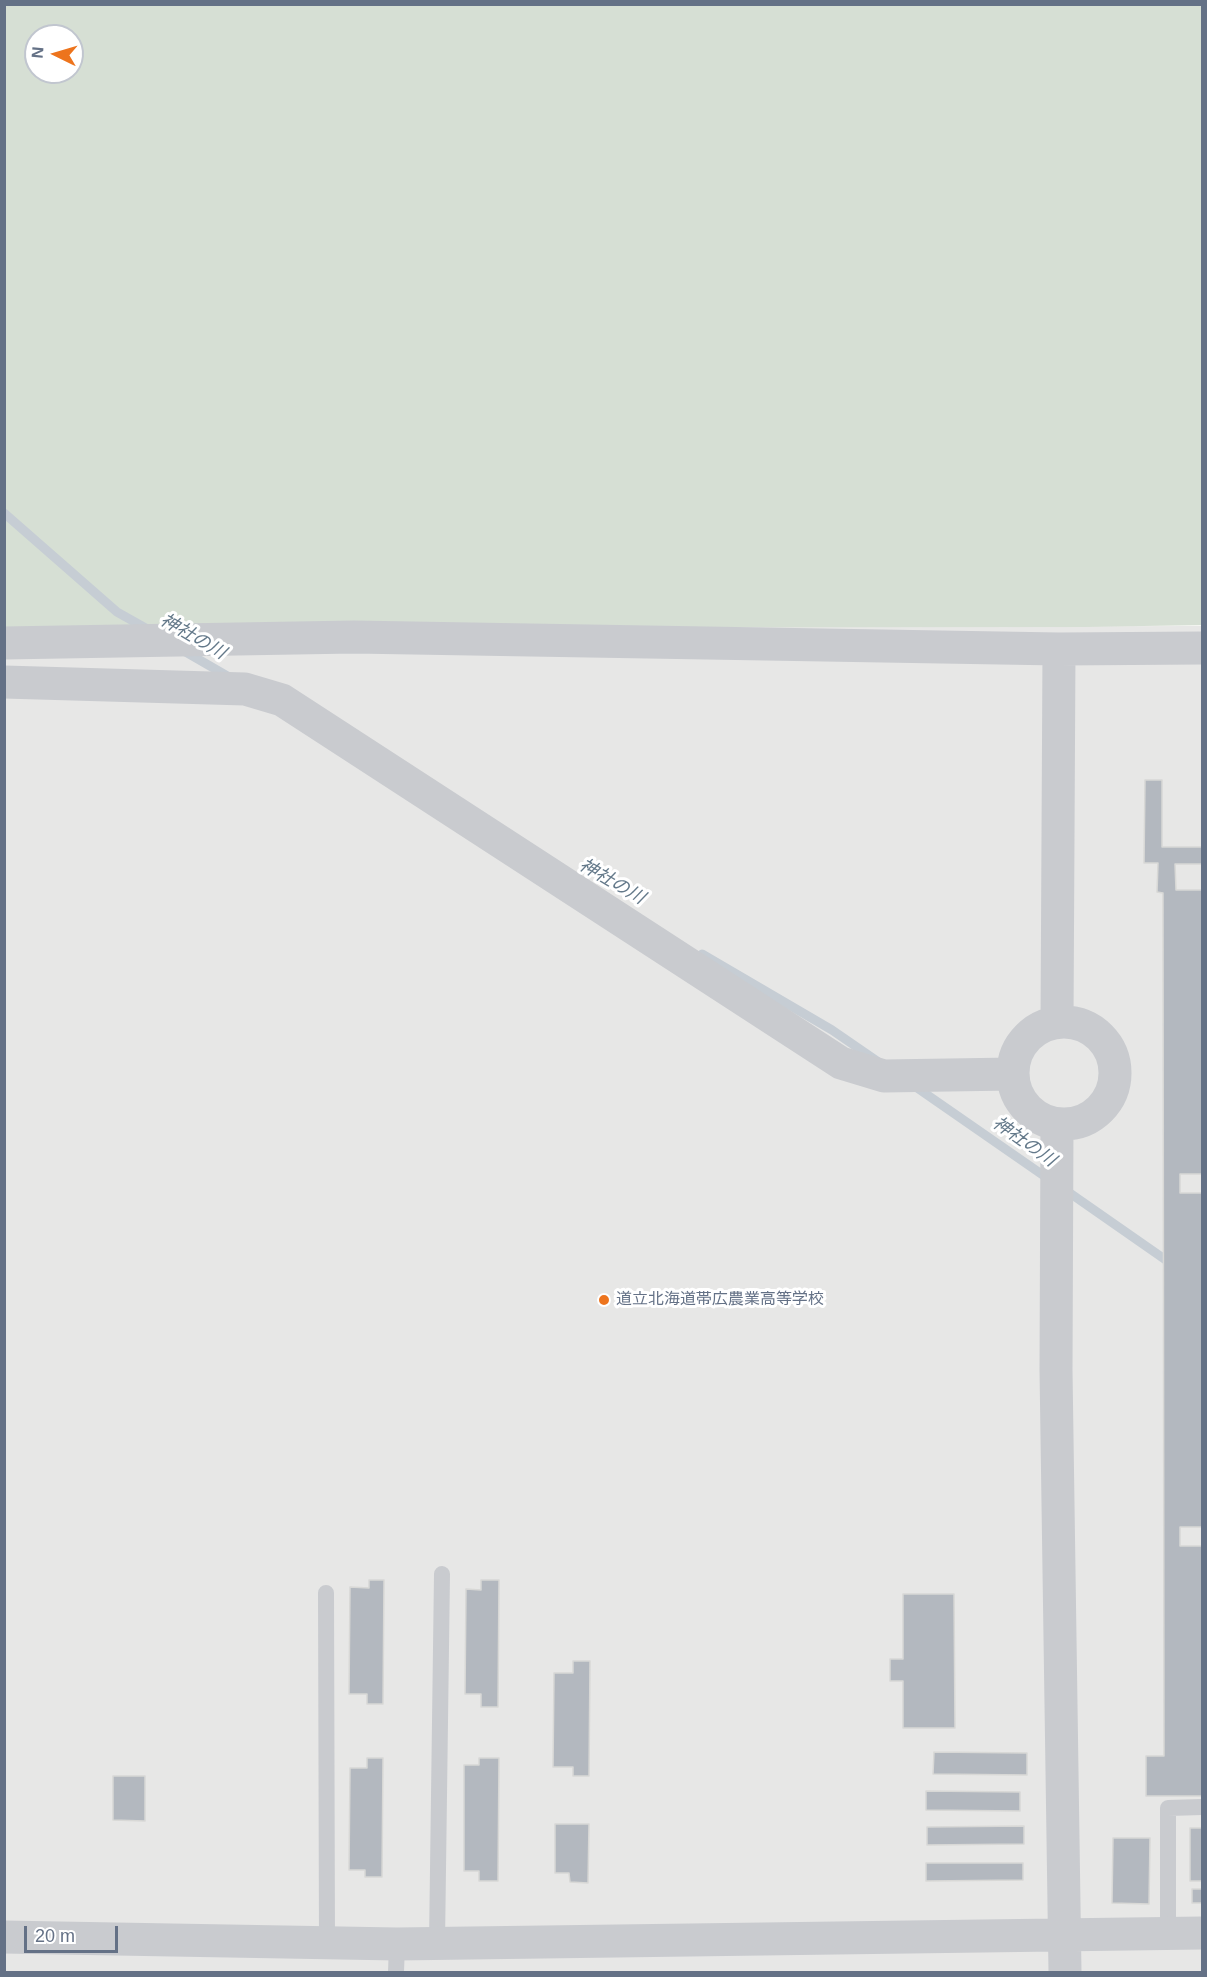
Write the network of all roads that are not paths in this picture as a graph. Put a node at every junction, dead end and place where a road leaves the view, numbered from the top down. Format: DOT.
graph roads {
  1 [pos="4,643"];
  2 [pos="1203,648"];
  3 [pos="1059,649"];
  4 [pos="4,682"];
  5 [pos="1057,1022"];
  6 [pos="1013,1074"];
  7 [pos="1057,1124"];
  8 [pos="442,1574"];
  9 [pos="326,1593"];
  10 [pos="1203,1808"];
  11 [pos="1203,1933"];
  12 [pos="1168,1934"];
  13 [pos="1065,1935"];
  14 [pos="4,1937"];
  15 [pos="327,1943"];
  16 [pos="437,1943"];
  17 [pos="397,1958"];
  18 [pos="1065,1972"];
  1 -- 3 [label="street"];
  2 -- 3 [label="street"];
  3 -- 5 [label="street"];
  4 -- 6 [label="street"];
  5 -- 6 [label="street"];
  5 -- 7 [label="street"];
  6 -- 7 [label="street"];
  7 -- 13 [label="street"];
  8 -- 16 [label="lane"];
  9 -- 15 [label="lane"];
  10 -- 12 [label="lane"];
  11 -- 12 [label="street"];
  12 -- 13 [label="street"];
  13 -- 16 [label="street"];
  13 -- 18 [label="street"];
  14 -- 15 [label="street"];
  15 -- 17 [label="street"];
  16 -- 17 [label="street"];
}
